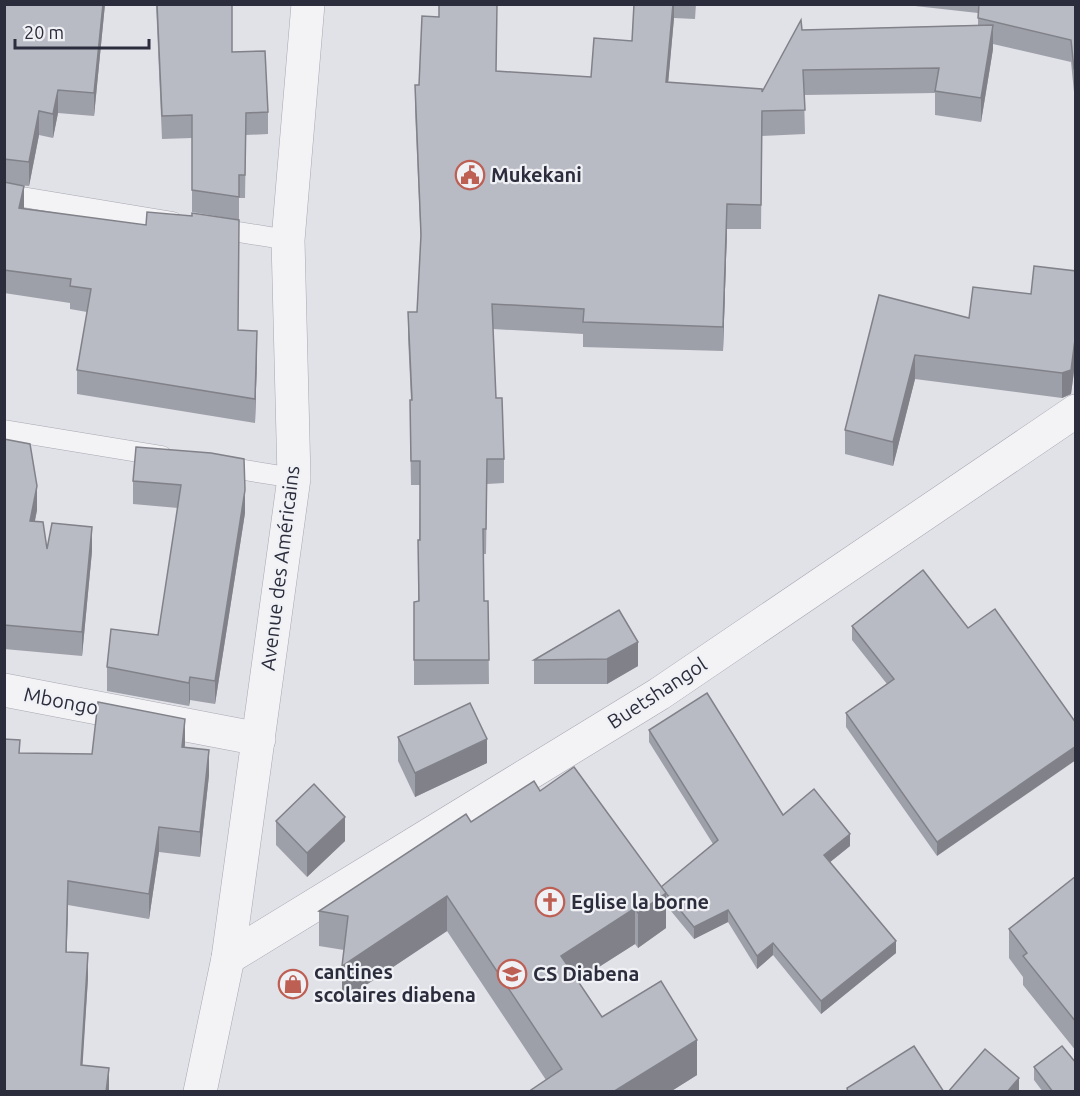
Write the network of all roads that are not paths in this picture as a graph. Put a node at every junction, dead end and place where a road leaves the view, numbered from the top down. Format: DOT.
graph roads {
  1 [pos="308,4"];
  2 [pos="4,194"];
  3 [pos="288,240"];
  4 [pos="1076,411"];
  5 [pos="4,430"];
  6 [pos="178,459"];
  7 [pos="202,463"];
  8 [pos="294,478"];
  9 [pos="4,690"];
  10 [pos="259,739"];
  11 [pos="228,958"];
  12 [pos="200,1092"];
  1 -- 3 [label="street, Avenue des Américains"];
  2 -- 3 [label="lane"];
  3 -- 8 [label="street, Avenue des Américains"];
  4 -- 11 [label="street, Buetshangol"];
  5 -- 6 [label="lane"];
  7 -- 8 [label="lane"];
  8 -- 10 [label="street, Avenue des Américains"];
  9 -- 10 [label="street, Mbongo"];
  10 -- 11 [label="street, Avenue des Américains"];
  11 -- 12 [label="street, Avenue des Américains"];
}
